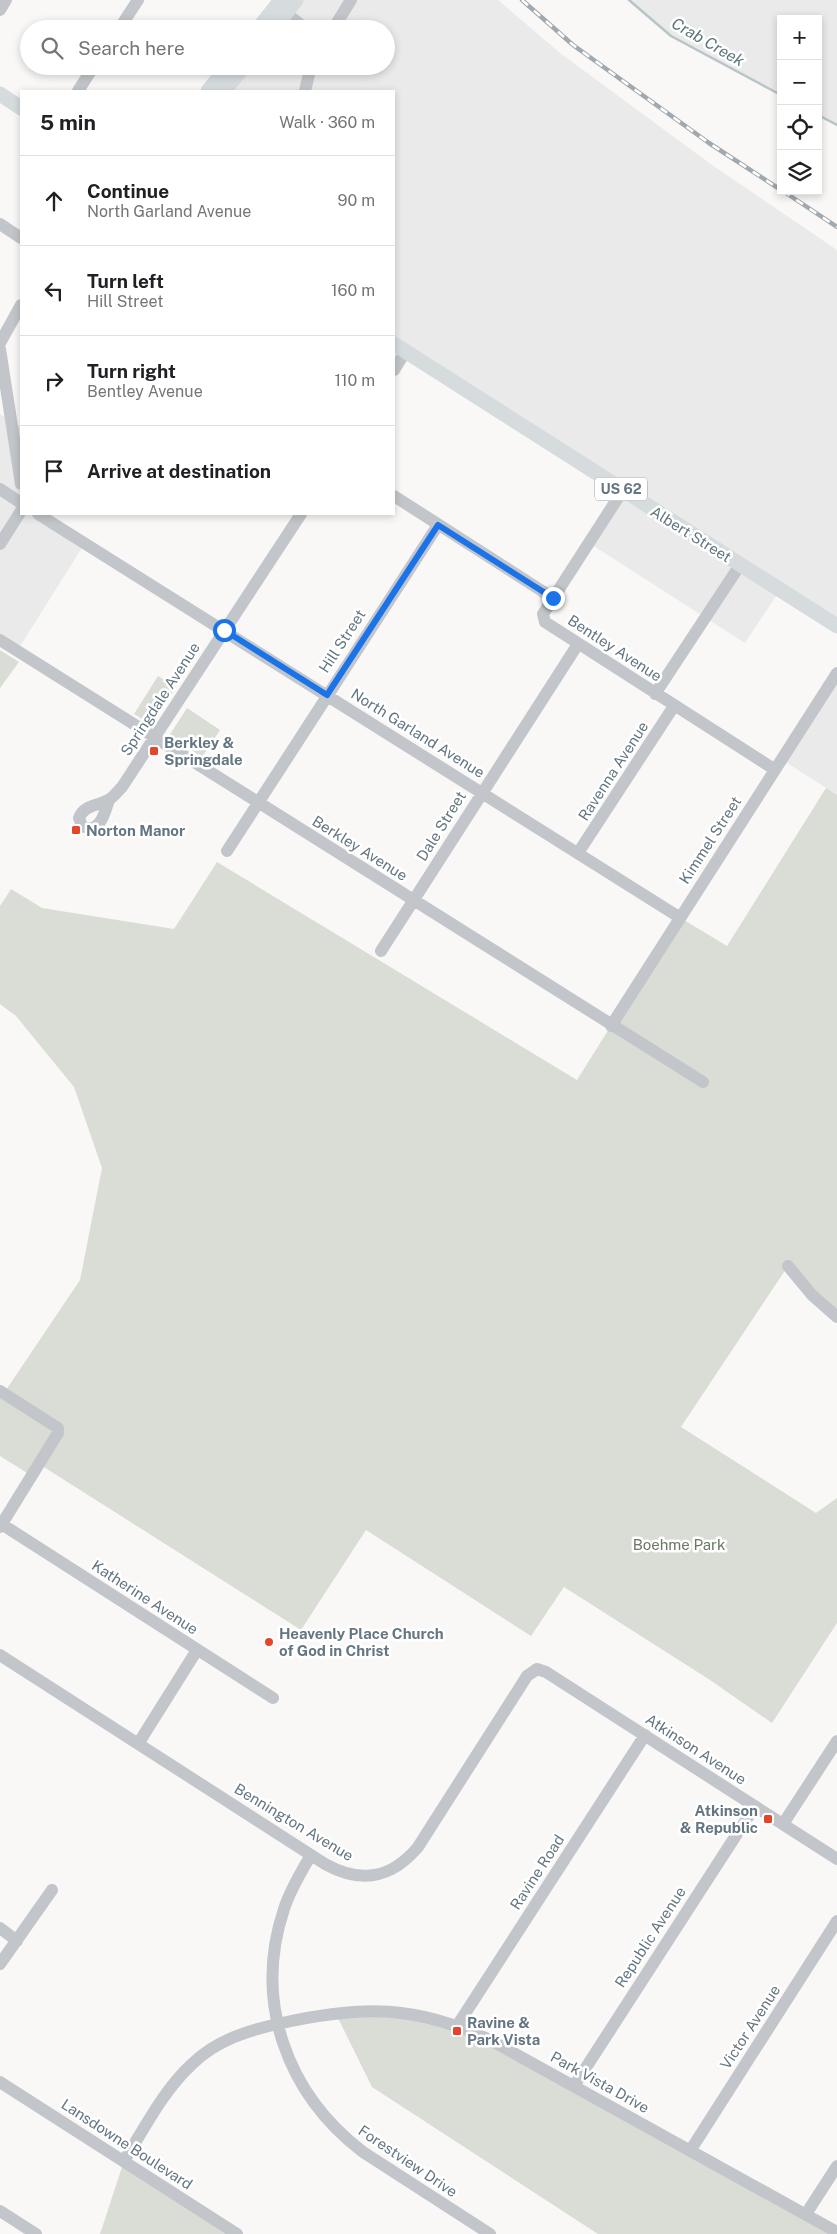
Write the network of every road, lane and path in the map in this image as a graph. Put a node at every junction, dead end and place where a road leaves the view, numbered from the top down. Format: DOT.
graph roads {
  1 [pos="6,0"];
  2 [pos="138,0"];
  3 [pos="296,0"];
  4 [pos="351,0"];
  5 [pos="278,5"];
  6 [pos="0,10"];
  7 [pos="125,20"];
  8 [pos="266,20"];
  9 [pos="276,20"];
  10 [pos="296,20"];
  11 [pos="339,20"];
  12 [pos="88,75"];
  13 [pos="221,75"];
  14 [pos="237,75"];
  15 [pos="309,75"];
  16 [pos="79,90"];
  17 [pos="209,90"];
  18 [pos="225,90"];
  19 [pos="305,90"];
  20 [pos="0,94"];
  21 [pos="20,107"];
  22 [pos="0,224"];
  23 [pos="20,237"];
  24 [pos="20,307"];
  25 [pos="0,343"];
  26 [pos="400,348"];
  27 [pos="0,349"];
  28 [pos="395,366"];
  29 [pos="20,478"];
  30 [pos="0,489"];
  31 [pos="623,490"];
  32 [pos="395,497"];
  33 [pos="20,502"];
  34 [pos="20,513"];
  35 [pos="40,515"];
  36 [pos="300,515"];
  37 [pos="438,525"];
  38 [pos="0,544"];
  39 [pos="740,564"];
  40 [pos="553,598"];
  41 [pos="837,626"];
  42 [pos="224,630"];
  43 [pos="0,640"];
  44 [pos="578,644"];
  45 [pos="837,673"];
  46 [pos="655,694"];
  47 [pos="327,695"];
  48 [pos="674,706"];
  49 [pos="154,738"];
  50 [pos="774,769"];
  51 [pos="482,792"];
  52 [pos="109,800"];
  53 [pos="257,802"];
  54 [pos="227,851"];
  55 [pos="578,853"];
  56 [pos="413,901"];
  57 [pos="679,917"];
  58 [pos="381,951"];
  59 [pos="611,1026"];
  60 [pos="703,1082"];
  61 [pos="788,1266"];
  62 [pos="837,1316"];
  63 [pos="0,1391"];
  64 [pos="1,1525"];
  65 [pos="197,1650"];
  66 [pos="0,1655"];
  67 [pos="536,1670"];
  68 [pos="273,1698"];
  69 [pos="645,1735"];
  70 [pos="837,1741"];
  71 [pos="138,1744"];
  72 [pos="755,1806"];
  73 [pos="783,1824"];
  74 [pos="311,1854"];
  75 [pos="837,1859"];
  76 [pos="52,1890"];
  77 [pos="837,1921"];
  78 [pos="0,1928"];
  79 [pos="16,1941"];
  80 [pos="0,1964"];
  81 [pos="278,2024"];
  82 [pos="457,2026"];
  83 [pos="0,2082"];
  84 [pos="574,2086"];
  85 [pos="690,2150"];
  86 [pos="124,2161"];
  87 [pos="837,2166"];
  88 [pos="0,2211"];
  89 [pos="806,2214"];
  90 [pos="837,2232"];
  91 [pos="36,2234"];
  92 [pos="237,2234"];
  93 [pos="490,2234"];
  1 -- 6 [label="street"];
  2 -- 7 [label="street"];
  3 -- 5 [label="main road"];
  4 -- 11 [label="street"];
  5 -- 8 [label="main road"];
  5 -- 9 [label="main road"];
  5 -- 10 [label="street"];
  12 -- 16 [label="street"];
  13 -- 17 [label="main road"];
  14 -- 18 [label="main road"];
  15 -- 19 [label="street"];
  20 -- 21 [label="main road"];
  22 -- 23 [label="street"];
  24 -- 25 [label="street"];
  26 -- 28 [label="street"];
  26 -- 31 [label="main road, Albert Street / US 62"];
  27 -- 29 [label="street"];
  30 -- 33 [label="street"];
  31 -- 39 [label="main road, Albert Street / US 62"];
  31 -- 40 [label="street"];
  32 -- 37 [label="street"];
  34 -- 38 [label="street"];
  35 -- 42 [label="street, North Garland Avenue"];
  36 -- 42 [label="street, Springdale Avenue"];
  37 -- 40 [label="street"];
  37 -- 47 [label="street, Hill Street"];
  39 -- 41 [label="main road, Albert Street / US 62"];
  39 -- 46 [label="street"];
  40 -- 44 [label="street, Bentley Avenue"];
  42 -- 47 [label="street, North Garland Avenue"];
  42 -- 49 [label="street, Springdale Avenue"];
  43 -- 49 [label="street, Berkley Avenue"];
  44 -- 46 [label="street, Bentley Avenue"];
  44 -- 51 [label="street, Dale Street"];
  45 -- 50 [label="street, Kimmel Street"];
  46 -- 48 [label="street, Bentley Avenue"];
  47 -- 51 [label="street, North Garland Avenue"];
  47 -- 53 [label="street, Hill Street"];
  48 -- 50 [label="street, Bentley Avenue"];
  48 -- 55 [label="street, Ravenna Avenue"];
  49 -- 52 [label="street, Springdale Avenue"];
  49 -- 53 [label="street, Berkley Avenue"];
  50 -- 57 [label="street, Kimmel Street"];
  51 -- 55 [label="street, North Garland Avenue"];
  51 -- 56 [label="street, Dale Street"];
  53 -- 54 [label="street, Hill Street"];
  53 -- 56 [label="street, Berkley Avenue"];
  55 -- 57 [label="street, North Garland Avenue"];
  56 -- 58 [label="street, Dale Street"];
  56 -- 59 [label="street, Berkley Avenue"];
  57 -- 59 [label="street, Kimmel Street"];
  59 -- 60 [label="street, Berkley Avenue"];
  61 -- 62 [label="street"];
  63 -- 64 [label="street"];
  64 -- 65 [label="street, Katherine Avenue"];
  65 -- 68 [label="street, Katherine Avenue"];
  65 -- 71 [label="street"];
  66 -- 71 [label="street, Bennington Avenue"];
  67 -- 69 [label="street, Atkinson Avenue"];
  67 -- 74 [label="street, Bennington Avenue"];
  69 -- 72 [label="street, Atkinson Avenue"];
  69 -- 82 [label="street, Ravine Road"];
  70 -- 73 [label="street"];
  71 -- 74 [label="street, Bennington Avenue"];
  72 -- 73 [label="street, Atkinson Avenue"];
  72 -- 84 [label="street, Republic Avenue"];
  73 -- 75 [label="street, Atkinson Avenue"];
  74 -- 81 [label="street, Forestview Drive"];
  76 -- 79 [label="street"];
  77 -- 85 [label="street, Victor Avenue"];
  78 -- 79 [label="street"];
  79 -- 80 [label="street"];
  81 -- 82 [label="street, Park Vista Drive"];
  81 -- 86 [label="street, Park Vista Drive"];
  81 -- 93 [label="street, Forestview Drive"];
  82 -- 84 [label="street, Park Vista Drive"];
  83 -- 86 [label="street, Lansdowne Boulevard"];
  84 -- 85 [label="street, Park Vista Drive"];
  85 -- 89 [label="street, Park Vista Drive"];
  86 -- 92 [label="street, Lansdowne Boulevard"];
  87 -- 89 [label="street"];
  88 -- 91 [label="street"];
  89 -- 90 [label="street, Park Vista Drive"];
}
